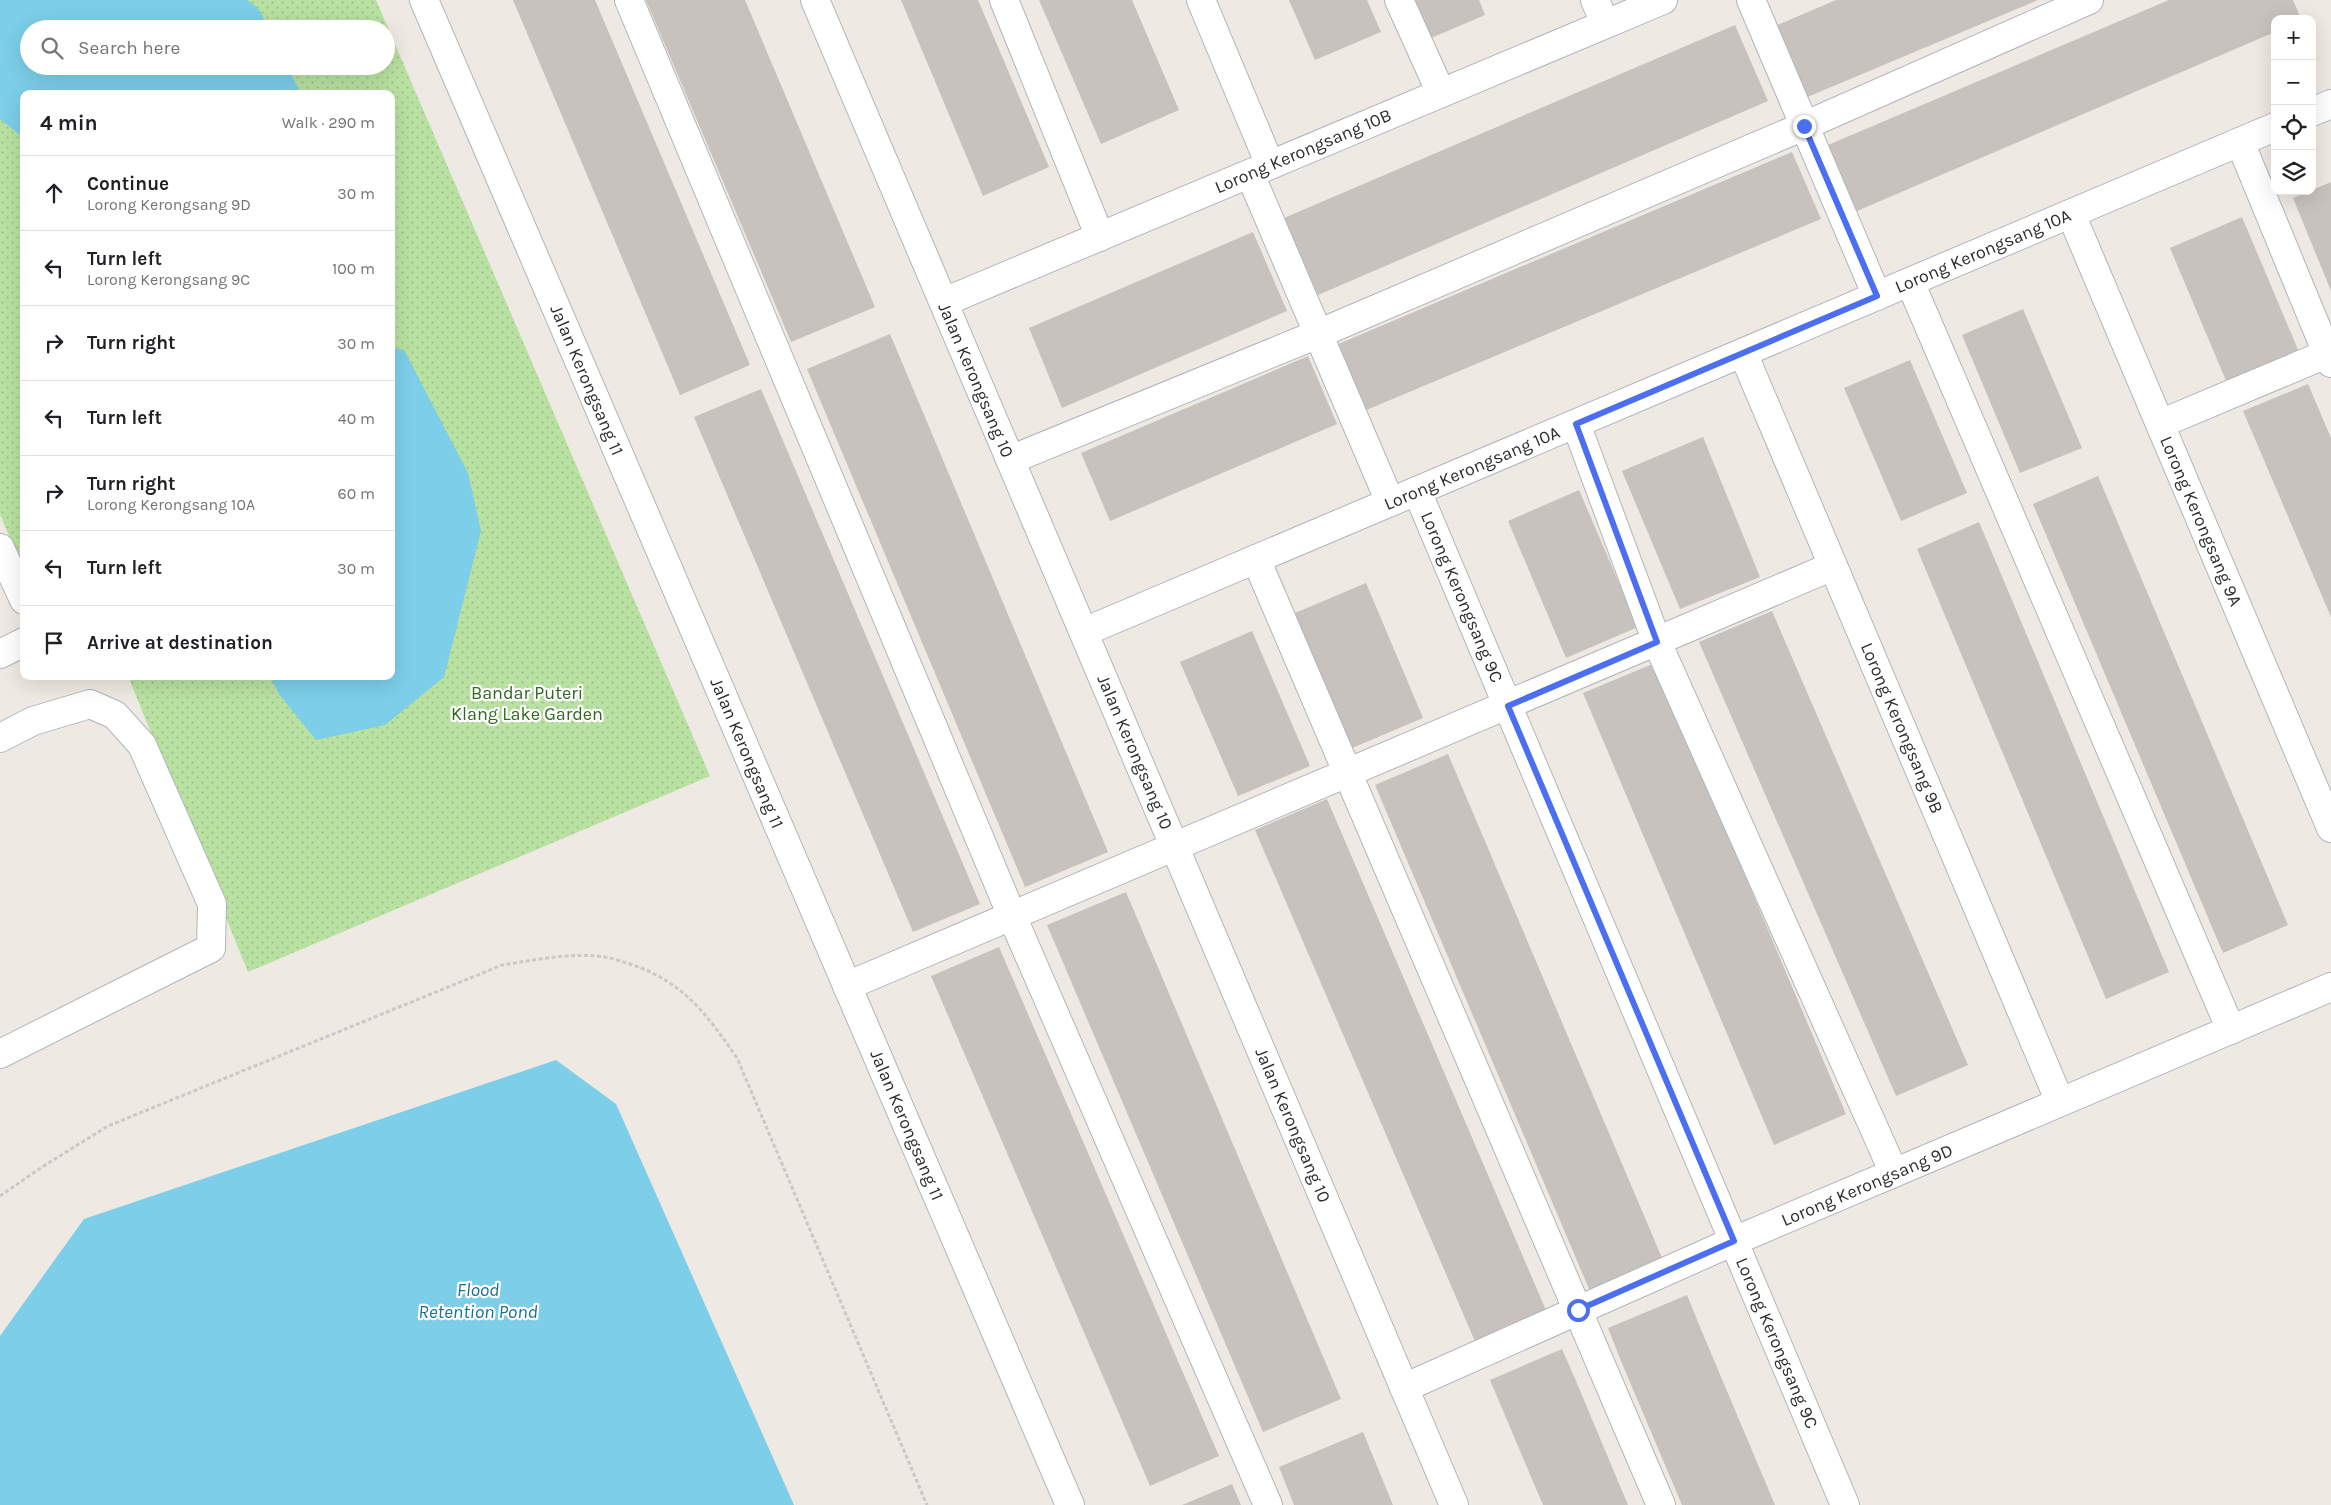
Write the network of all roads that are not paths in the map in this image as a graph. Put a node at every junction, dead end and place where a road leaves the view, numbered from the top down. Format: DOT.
graph roads {
  1 [pos="424,0"];
  2 [pos="629,0"];
  3 [pos="815,0"];
  4 [pos="1004,0"];
  5 [pos="1201,0"];
  6 [pos="1400,0"];
  7 [pos="1663,0"];
  8 [pos="1751,0"];
  9 [pos="2089,0"];
  10 [pos="1600,12"];
  11 [pos="1441,93"];
  12 [pos="2331,104"];
  13 [pos="2316,110"];
  14 [pos="1804,126"];
  15 [pos="2271,130"];
  16 [pos="2240,142"];
  17 [pos="1260,169"];
  18 [pos="2071,214"];
  19 [pos="1100,237"];
  20 [pos="1910,282"];
  21 [pos="1877,296"];
  22 [pos="944,302"];
  23 [pos="1318,334"];
  24 [pos="1743,353"];
  25 [pos="2330,356"];
  26 [pos="1576,424"];
  27 [pos="2160,424"];
  28 [pos="1010,460"];
  29 [pos="1417,491"];
  30 [pos="1390,502"];
  31 [pos="0,548"];
  32 [pos="1256,559"];
  33 [pos="1833,566"];
  34 [pos="20,591"];
  35 [pos="1084,632"];
  36 [pos="1657,642"];
  37 [pos="20,644"];
  38 [pos="0,654"];
  39 [pos="1508,706"];
  40 [pos="0,738"];
  41 [pos="1346,772"];
  42 [pos="2331,828"];
  43 [pos="1175,847"];
  44 [pos="1012,916"];
  45 [pos="847,986"];
  46 [pos="2331,987"];
  47 [pos="2231,1030"];
  48 [pos="0,1054"];
  49 [pos="2060,1102"];
  50 [pos="1894,1173"];
  51 [pos="1734,1241"];
  52 [pos="1578,1310"];
  53 [pos="1404,1388"];
  54 [pos="1070,1505"];
  55 [pos="1268,1505"];
  56 [pos="1454,1505"];
  57 [pos="1661,1505"];
  58 [pos="1846,1505"];
  1 -- 45 [label="street, Jalan Kerongsang 11"];
  2 -- 44 [label="street"];
  3 -- 22 [label="street, Jalan Kerongsang 10"];
  4 -- 19 [label="street"];
  5 -- 17 [label="street"];
  6 -- 11 [label="street"];
  7 -- 10 [label="street, Lorong Kerongsang 10B"];
  8 -- 14 [label="street"];
  9 -- 14 [label="street"];
  10 -- 11 [label="street, Lorong Kerongsang 10B"];
  11 -- 17 [label="street, Lorong Kerongsang 10B"];
  12 -- 13 [label="street"];
  14 -- 21 [label="street"];
  14 -- 23 [label="street"];
  15 -- 16 [label="street, Lorong Kerongsang 10A"];
  16 -- 18 [label="street, Lorong Kerongsang 10A"];
  16 -- 25 [label="street"];
  17 -- 19 [label="street, Lorong Kerongsang 10B"];
  17 -- 23 [label="street"];
  18 -- 20 [label="street, Lorong Kerongsang 10A"];
  18 -- 27 [label="street, Lorong Kerongsang 9A"];
  19 -- 22 [label="street, Lorong Kerongsang 10B"];
  20 -- 21 [label="street, Lorong Kerongsang 10A"];
  20 -- 47 [label="street"];
  21 -- 24 [label="street, Lorong Kerongsang 10A"];
  22 -- 28 [label="street, Jalan Kerongsang 10"];
  23 -- 28 [label="street"];
  23 -- 30 [label="street"];
  24 -- 26 [label="street, Lorong Kerongsang 10A"];
  24 -- 33 [label="street, Lorong Kerongsang 9B"];
  25 -- 27 [label="street"];
  26 -- 29 [label="street, Lorong Kerongsang 10A"];
  26 -- 36 [label="street"];
  27 -- 42 [label="street, Lorong Kerongsang 9A"];
  28 -- 35 [label="street, Jalan Kerongsang 10"];
  29 -- 30 [label="street, Lorong Kerongsang 10A"];
  29 -- 39 [label="street, Lorong Kerongsang 9C"];
  30 -- 32 [label="street, Lorong Kerongsang 10A"];
  31 -- 34 [label="street"];
  32 -- 35 [label="street, Lorong Kerongsang 10A"];
  32 -- 41 [label="street"];
  33 -- 36 [label="street"];
  33 -- 49 [label="street, Lorong Kerongsang 9B"];
  35 -- 43 [label="street, Jalan Kerongsang 10"];
  36 -- 39 [label="street"];
  36 -- 50 [label="street"];
  37 -- 38 [label="street"];
  39 -- 41 [label="street"];
  39 -- 51 [label="street, Lorong Kerongsang 9C"];
  40 -- 48 [label="street"];
  41 -- 43 [label="street"];
  41 -- 52 [label="street"];
  43 -- 44 [label="street"];
  43 -- 53 [label="street, Jalan Kerongsang 10"];
  44 -- 45 [label="street"];
  44 -- 55 [label="street"];
  45 -- 54 [label="street, Jalan Kerongsang 11"];
  46 -- 47 [label="street, Lorong Kerongsang 9D"];
  47 -- 49 [label="street, Lorong Kerongsang 9D"];
  49 -- 50 [label="street, Lorong Kerongsang 9D"];
  50 -- 51 [label="street, Lorong Kerongsang 9D"];
  51 -- 52 [label="street, Lorong Kerongsang 9D"];
  51 -- 58 [label="street, Lorong Kerongsang 9C"];
  52 -- 53 [label="street, Lorong Kerongsang 9D"];
  52 -- 57 [label="street"];
  53 -- 56 [label="street, Jalan Kerongsang 10"];
}
